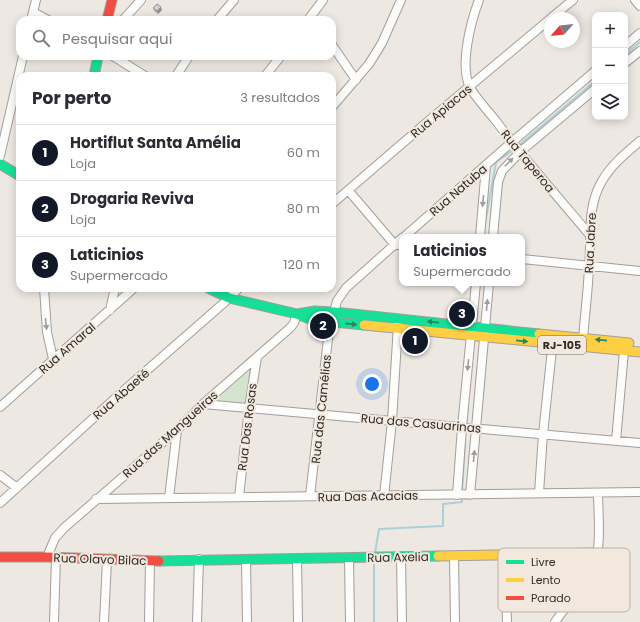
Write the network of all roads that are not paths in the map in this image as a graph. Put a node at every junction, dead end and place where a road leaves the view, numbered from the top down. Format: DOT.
graph roads {
  1 [pos="36,0"];
  2 [pos="112,0"];
  3 [pos="141,0"];
  4 [pos="234,0"];
  5 [pos="323,0"];
  6 [pos="401,0"];
  7 [pos="478,0"];
  8 [pos="572,0"];
  9 [pos="635,0"];
  10 [pos="640,6"];
  11 [pos="557,12"];
  12 [pos="32,16"];
  13 [pos="109,16"];
  14 [pos="127,16"];
  15 [pos="220,16"];
  16 [pos="313,16"];
  17 [pos="544,23"];
  18 [pos="640,33"];
  19 [pos="628,43"];
  20 [pos="336,51"];
  21 [pos="640,51"];
  22 [pos="23,60"];
  23 [pos="97,60"];
  24 [pos="119,60"];
  25 [pos="186,60"];
  26 [pos="278,60"];
  27 [pos="628,61"];
  28 [pos="20,72"];
  29 [pos="95,72"];
  30 [pos="139,72"];
  31 [pos="179,72"];
  32 [pos="268,72"];
  33 [pos="592,74"];
  34 [pos="356,80"];
  35 [pos="470,86"];
  36 [pos="16,89"];
  37 [pos="592,92"];
  38 [pos="336,102"];
  39 [pos="512,142"];
  40 [pos="639,143"];
  41 [pos="520,152"];
  42 [pos="0,156"];
  43 [pos="0,164"];
  44 [pos="486,166"];
  45 [pos="16,174"];
  46 [pos="348,190"];
  47 [pos="336,200"];
  48 [pos="408,234"];
  49 [pos="480,234"];
  50 [pos="493,234"];
  51 [pos="589,234"];
  52 [pos="398,245"];
  53 [pos="525,258"];
  54 [pos="590,266"];
  55 [pos="640,271"];
  56 [pos="476,286"];
  57 [pos="489,286"];
  58 [pos="44,292"];
  59 [pos="114,292"];
  60 [pos="130,292"];
  61 [pos="215,292"];
  62 [pos="235,292"];
  63 [pos="228,300"];
  64 [pos="110,310"];
  65 [pos="334,312"];
  66 [pos="297,314"];
  67 [pos="399,319"];
  68 [pos="330,322"];
  69 [pos="484,327"];
  70 [pos="398,328"];
  71 [pos="471,331"];
  72 [pos="484,337"];
  73 [pos="582,338"];
  74 [pos="553,340"];
  75 [pos="640,344"];
  76 [pos="624,351"];
  77 [pos="640,352"];
  78 [pos="257,357"];
  79 [pos="53,359"];
  80 [pos="203,404"];
  81 [pos="0,407"];
  82 [pos="249,408"];
  83 [pos="320,414"];
  84 [pos="392,421"];
  85 [pos="462,427"];
  86 [pos="476,428"];
  87 [pos="177,430"];
  88 [pos="543,434"];
  89 [pos="616,441"];
  90 [pos="640,444"];
  91 [pos="0,475"];
  92 [pos="17,488"];
  93 [pos="640,492"];
  94 [pos="539,493"];
  95 [pos="598,493"];
  96 [pos="457,495"];
  97 [pos="470,495"];
  98 [pos="310,496"];
  99 [pos="384,496"];
  100 [pos="169,498"];
  101 [pos="239,498"];
  102 [pos="96,499"];
  103 [pos="0,503"];
  104 [pos="598,548"];
  105 [pos="498,555"];
  106 [pos="454,556"];
  107 [pos="0,557"];
  108 [pos="51,557"];
  109 [pos="401,557"];
  110 [pos="297,558"];
  111 [pos="349,558"];
  112 [pos="199,559"];
  113 [pos="246,559"];
  114 [pos="106,560"];
  115 [pos="150,561"];
  116 [pos="507,612"];
  117 [pos="563,612"];
  118 [pos="54,622"];
  119 [pos="104,622"];
  120 [pos="149,622"];
  121 [pos="197,622"];
  122 [pos="247,622"];
  123 [pos="298,622"];
  124 [pos="350,622"];
  125 [pos="402,622"];
  126 [pos="455,622"];
  127 [pos="507,622"];
  128 [pos="556,622"];
  1 -- 12 [label="street"];
  2 -- 13 [label="main road"];
  3 -- 14 [label="street"];
  4 -- 15 [label="street"];
  5 -- 16 [label="street"];
  6 -- 34 [label="street"];
  7 -- 35 [label="street"];
  8 -- 11 [label="street, Rua Apiacas"];
  9 -- 10 [label="street"];
  17 -- 35 [label="street, Rua Apiacas"];
  18 -- 19 [label="street"];
  20 -- 34 [label="street"];
  21 -- 27 [label="street"];
  22 -- 28 [label="street"];
  23 -- 29 [label="main road"];
  24 -- 30 [label="street"];
  25 -- 31 [label="street"];
  26 -- 32 [label="street"];
  33 -- 39 [label="street, Rua Natuba"];
  34 -- 38 [label="street"];
  35 -- 39 [label="street, Rua Taperoa"];
  35 -- 46 [label="street, Rua Apiacas"];
  36 -- 42 [label="street"];
  37 -- 41 [label="street"];
  39 -- 41 [label="street, Rua Taperoa"];
  39 -- 44 [label="street, Rua Natuba"];
  40 -- 51 [label="street, Rua Jabre"];
  50 -- 41 [label="street, one-way"];
  41 -- 51 [label="street, Rua Taperoa"];
  43 -- 45 [label="main road"];
  44 -- 48 [label="street, Rua Natuba"];
  44 -- 49 [label="street, one-way"];
  46 -- 47 [label="street, Rua Apiacas"];
  46 -- 52 [label="street"];
  51 -- 54 [label="street, Rua Jabre"];
  52 -- 65 [label="street, Rua Natuba"];
  53 -- 54 [label="street"];
  54 -- 55 [label="street"];
  54 -- 73 [label="street, Rua Jabre"];
  56 -- 71 [label="street"];
  69 -- 57 [label="street, one-way"];
  58 -- 79 [label="street, one-way"];
  59 -- 64 [label="street"];
  60 -- 64 [label="street, Rua Amaral"];
  61 -- 63 [label="main road, RJ-105"];
  62 -- 63 [label="street"];
  63 -- 66 [label="main road, RJ-105"];
  63 -- 92 [label="street, Rua Abaeté"];
  64 -- 79 [label="street, Rua Amaral"];
  65 -- 66 [label="main road, RJ-105"];
  65 -- 67 [label="main road, RJ-105"];
  66 -- 68 [label="main road, RJ-105"];
  66 -- 78 [label="street, Rua das Mangueiras"];
  67 -- 70 [label="street"];
  71 -- 67 [label="main road, RJ-105, one-way"];
  68 -- 70 [label="main road, RJ-105, one-way"];
  68 -- 83 [label="street, Rua das Camélias"];
  69 -- 71 [label="main road, RJ-105"];
  69 -- 72 [label="street"];
  69 -- 74 [label="main road, RJ-105"];
  70 -- 71 [label="main road, RJ-105"];
  70 -- 84 [label="street"];
  71 -- 72 [label="main road, RJ-105"];
  71 -- 85 [label="street, one-way"];
  72 -- 74 [label="main road, RJ-105, one-way"];
  72 -- 86 [label="street"];
  73 -- 74 [label="main road, RJ-105"];
  75 -- 73 [label="main road, RJ-105, one-way"];
  74 -- 76 [label="main road, RJ-105"];
  74 -- 88 [label="street"];
  76 -- 77 [label="main road, RJ-105"];
  76 -- 89 [label="street"];
  78 -- 80 [label="street, Rua das Mangueiras"];
  78 -- 82 [label="street, Rua Das Rosas"];
  79 -- 81 [label="street, Rua Amaral"];
  80 -- 82 [label="street, Rua das Casuarinas"];
  80 -- 87 [label="street, Rua das Mangueiras"];
  82 -- 83 [label="street, Rua das Casuarinas"];
  82 -- 101 [label="street, Rua Das Rosas"];
  83 -- 84 [label="street, Rua das Casuarinas"];
  83 -- 98 [label="street, Rua das Camélias"];
  84 -- 85 [label="street, Rua das Casuarinas"];
  84 -- 99 [label="street"];
  85 -- 86 [label="street, Rua das Casuarinas"];
  85 -- 96 [label="street"];
  86 -- 88 [label="street, Rua das Casuarinas"];
  97 -- 86 [label="street, one-way"];
  87 -- 100 [label="street"];
  87 -- 102 [label="street, Rua das Mangueiras"];
  88 -- 89 [label="street, Rua das Casuarinas"];
  88 -- 94 [label="street"];
  89 -- 90 [label="street, Rua das Casuarinas"];
  91 -- 92 [label="street"];
  92 -- 103 [label="street, Rua Abaeté"];
  93 -- 95 [label="street, Rua Das Acacias"];
  94 -- 95 [label="street, Rua Das Acacias"];
  94 -- 97 [label="street, Rua Das Acacias"];
  95 -- 104 [label="street"];
  96 -- 97 [label="street, Rua Das Acacias"];
  96 -- 99 [label="street, Rua Das Acacias"];
  98 -- 99 [label="street, Rua Das Acacias"];
  98 -- 101 [label="street, Rua Das Acacias"];
  100 -- 101 [label="street, Rua Das Acacias"];
  100 -- 102 [label="street, Rua Das Acacias"];
  102 -- 108 [label="street, Rua das Mangueiras"];
  105 -- 106 [label="main road, Rua Axelia"];
  106 -- 109 [label="main road, Rua Axelia"];
  106 -- 126 [label="street"];
  107 -- 108 [label="main road, Rua Olavo Bilac"];
  108 -- 114 [label="main road, Rua Olavo Bilac"];
  108 -- 118 [label="street, Rua das Mangueiras"];
  109 -- 111 [label="main road, Rua Axelia"];
  109 -- 125 [label="street"];
  110 -- 111 [label="main road, Rua Axelia"];
  110 -- 113 [label="main road, Rua Axelia"];
  110 -- 123 [label="street"];
  111 -- 124 [label="street"];
  112 -- 113 [label="main road, Rua Axelia"];
  112 -- 115 [label="main road, Rua Olavo Bilac"];
  112 -- 121 [label="street"];
  113 -- 122 [label="street"];
  114 -- 115 [label="main road, Rua Olavo Bilac"];
  114 -- 119 [label="street"];
  115 -- 120 [label="street"];
  116 -- 127 [label="street"];
  117 -- 128 [label="street"];
}
